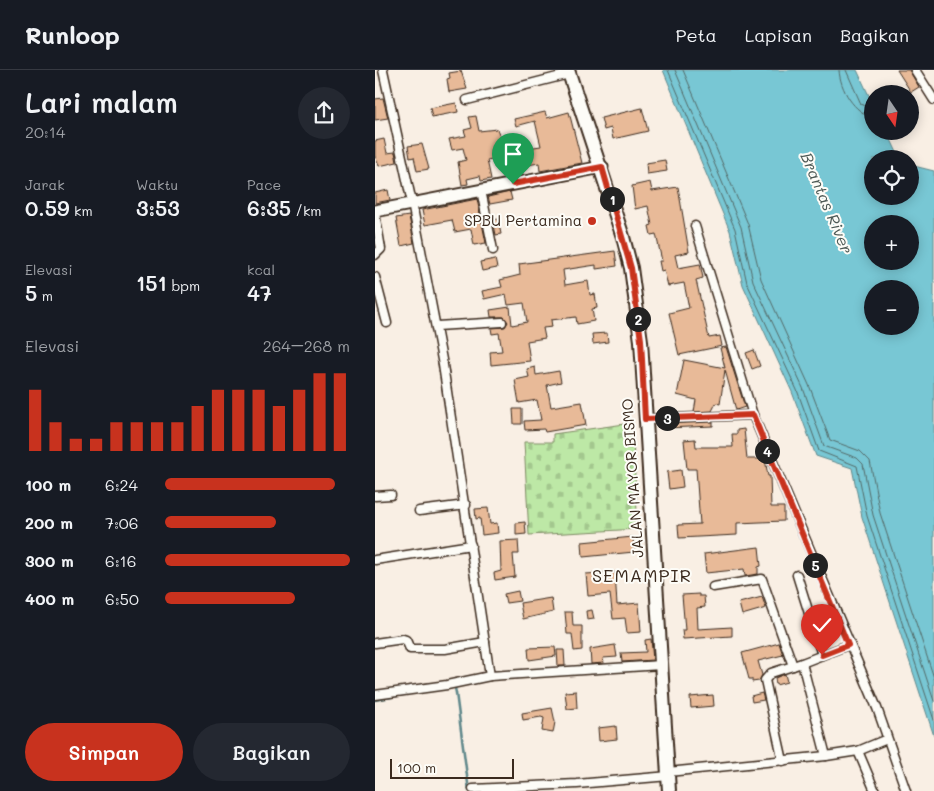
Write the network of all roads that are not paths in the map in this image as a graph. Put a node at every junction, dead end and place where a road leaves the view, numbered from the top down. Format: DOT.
graph roads {
  1 [pos="383,70"];
  2 [pos="915,70"];
  3 [pos="569,72"];
  4 [pos="467,100"];
  5 [pos="934,100"];
  6 [pos="602,167"];
  7 [pos="481,190"];
  8 [pos="412,203"];
  9 [pos="375,212"];
  10 [pos="695,226"];
  11 [pos="493,250"];
  12 [pos="375,255"];
  13 [pos="375,277"];
  14 [pos="502,322"];
  15 [pos="387,323"];
  16 [pos="437,326"];
  17 [pos="753,415"];
  18 [pos="645,419"];
  19 [pos="391,495"];
  20 [pos="375,496"];
  21 [pos="465,504"];
  22 [pos="419,511"];
  23 [pos="471,545"];
  24 [pos="375,560"];
  25 [pos="797,575"];
  26 [pos="713,587"];
  27 [pos="485,642"];
  28 [pos="375,643"];
  29 [pos="848,645"];
  30 [pos="822,655"];
  31 [pos="802,663"];
  32 [pos="661,665"];
  33 [pos="793,666"];
  34 [pos="490,676"];
  35 [pos="375,694"];
  36 [pos="887,739"];
  37 [pos="858,751"];
  38 [pos="826,756"];
  39 [pos="783,761"];
  40 [pos="669,774"];
  41 [pos="473,789"];
  42 [pos="669,791"];
  43 [pos="875,791"];
  44 [pos="906,791"];
  1 -- 8 [label="street"];
  2 -- 5 [label="street"];
  3 -- 4 [label="street"];
  3 -- 6 [label="main road, JALAN MAYOR BISMO"];
  6 -- 7 [label="street"];
  6 -- 18 [label="main road, JALAN MAYOR BISMO"];
  7 -- 8 [label="street"];
  7 -- 11 [label="street"];
  8 -- 9 [label="street"];
  8 -- 16 [label="street"];
  9 -- 12 [label="street"];
  10 -- 17 [label="street"];
  13 -- 15 [label="street"];
  14 -- 16 [label="street"];
  16 -- 21 [label="street"];
  17 -- 18 [label="street"];
  17 -- 29 [label="street"];
  18 -- 32 [label="main road, JALAN MAYOR BISMO"];
  19 -- 20 [label="street"];
  21 -- 22 [label="street"];
  21 -- 23 [label="street"];
  23 -- 24 [label="street"];
  23 -- 27 [label="street"];
  25 -- 30 [label="street"];
  26 -- 33 [label="street"];
  27 -- 28 [label="street"];
  27 -- 34 [label="street"];
  29 -- 30 [label="street"];
  29 -- 36 [label="street"];
  30 -- 31 [label="street"];
  31 -- 33 [label="street"];
  31 -- 38 [label="street"];
  32 -- 34 [label="street"];
  32 -- 40 [label="main road, JALAN MAYOR BISMO"];
  33 -- 39 [label="street"];
  34 -- 35 [label="street"];
  36 -- 37 [label="street"];
  36 -- 44 [label="street"];
  37 -- 38 [label="street"];
  37 -- 43 [label="street"];
  38 -- 39 [label="street"];
  39 -- 40 [label="street"];
  40 -- 41 [label="street"];
  40 -- 42 [label="main road, JALAN MAYOR BISMO"];
}
